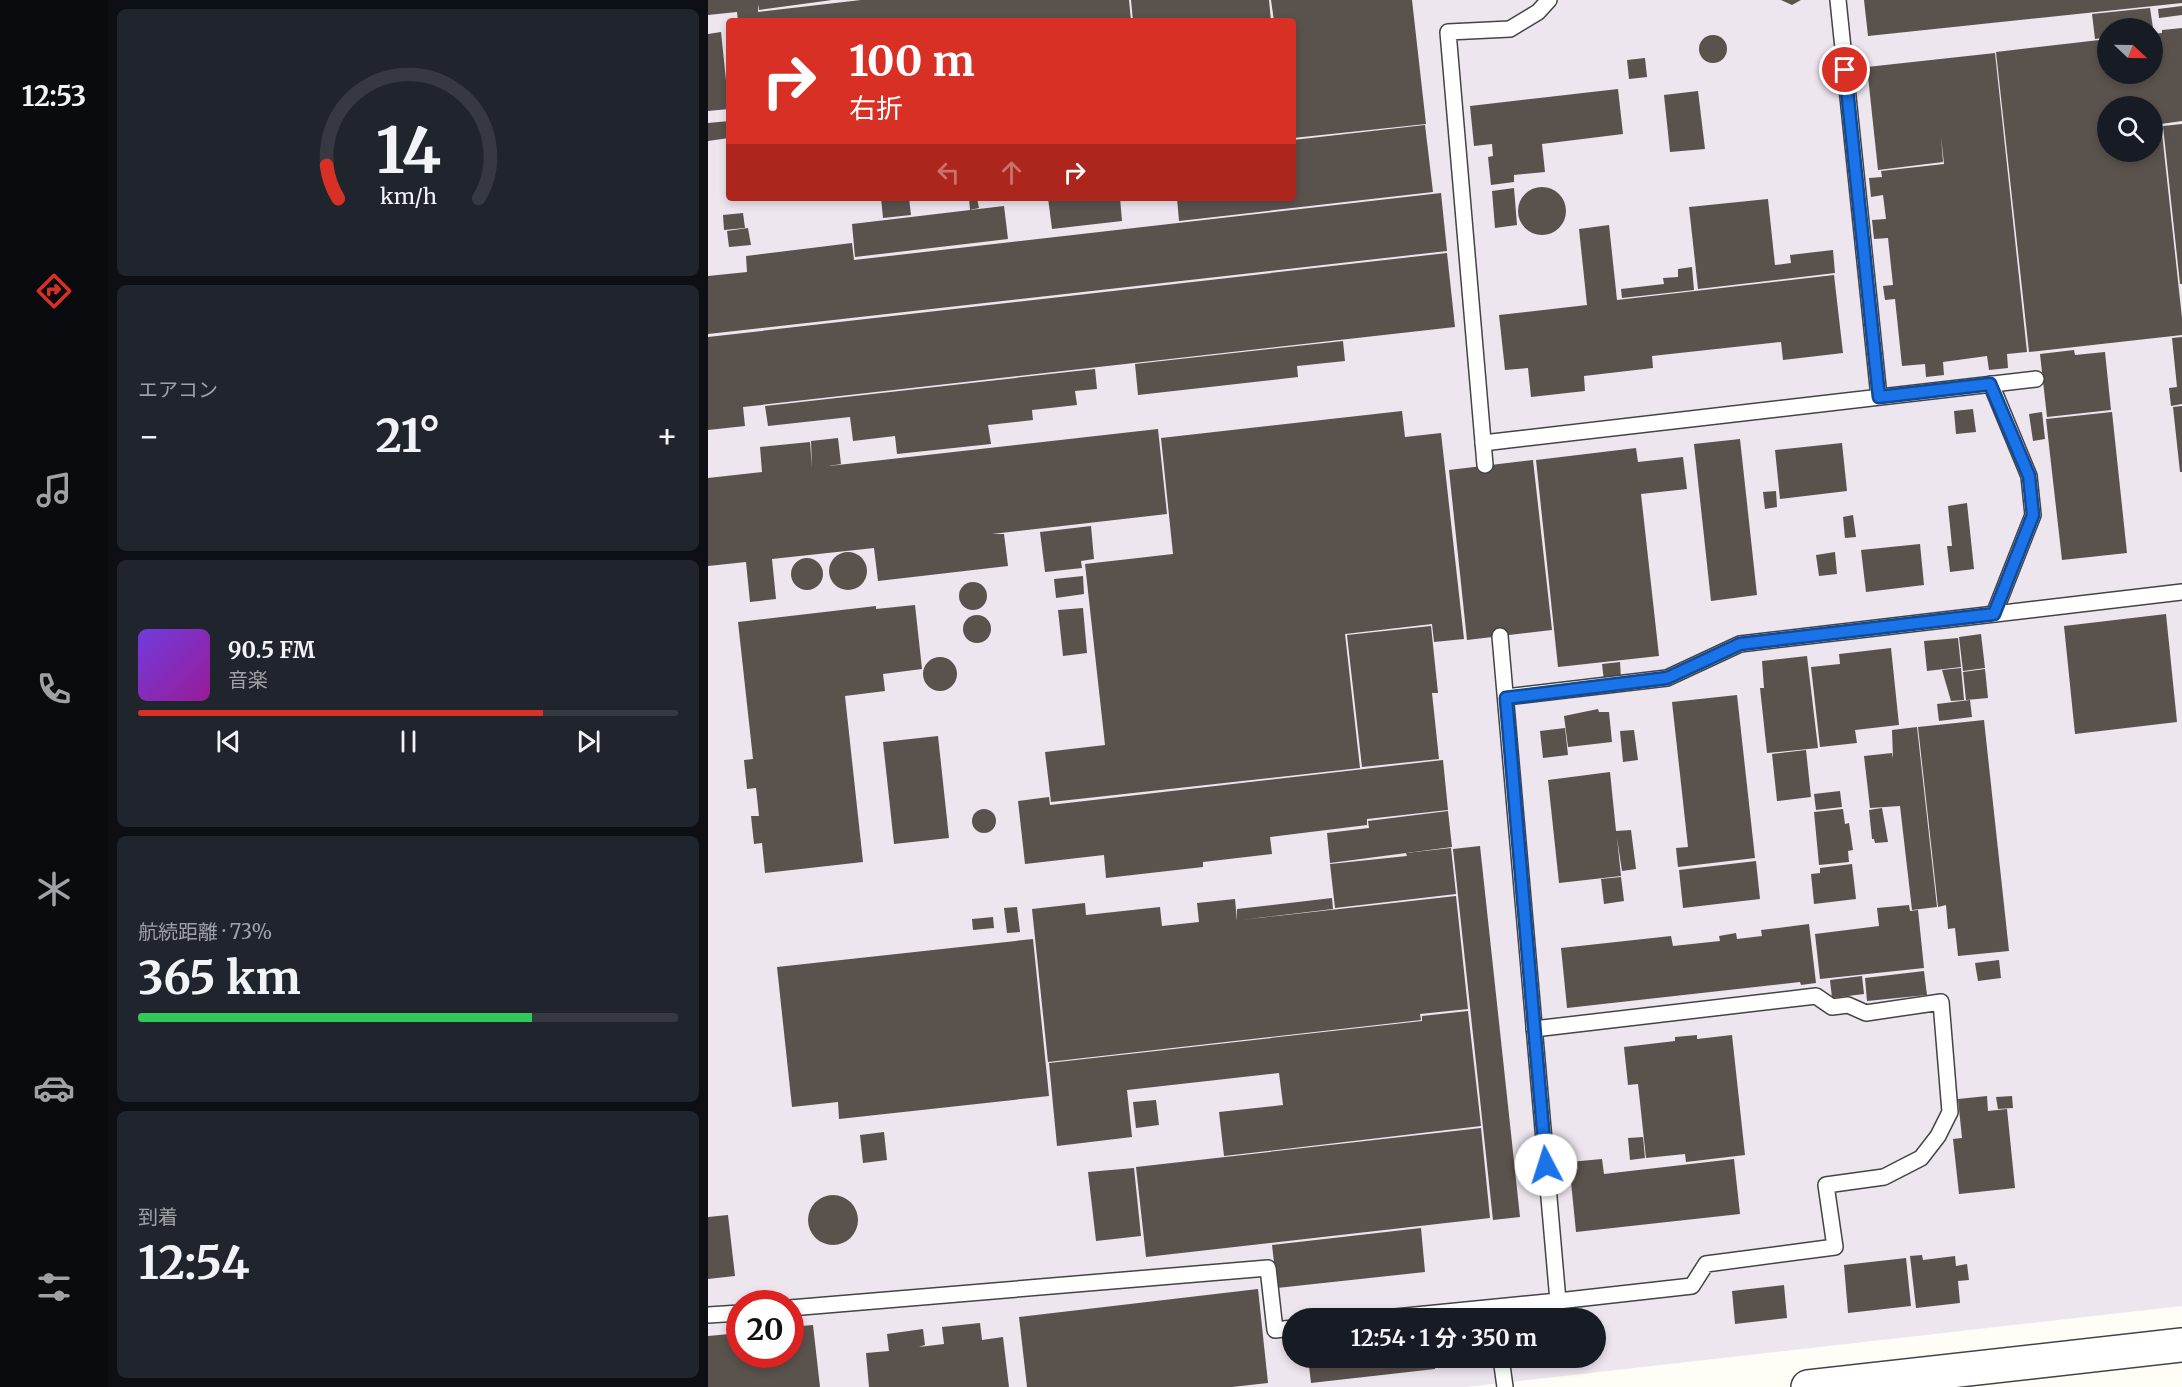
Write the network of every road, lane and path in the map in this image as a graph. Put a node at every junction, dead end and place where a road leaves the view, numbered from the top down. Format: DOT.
graph roads {
  1 [pos="1549,0"];
  2 [pos="1838,0"];
  3 [pos="2036,379"];
  4 [pos="1990,384"];
  5 [pos="1879,397"];
  6 [pos="1483,443"];
  7 [pos="1485,465"];
  8 [pos="2182,592"];
  9 [pos="1994,614"];
  10 [pos="1500,636"];
  11 [pos="1506,698"];
  12 [pos="1534,1029"];
  13 [pos="1558,1301"];
  14 [pos="804,1307"];
  15 [pos="1521,1308"];
  16 [pos="726,1314"];
  17 [pos="708,1316"];
  18 [pos="1282,1329"];
  19 [pos="2182,1345"];
  20 [pos="1502,1368"];
  21 [pos="1505,1387"];
  22 [pos="1808,1387"];
  1 -- 6 [label="lane"];
  2 -- 5 [label="lane"];
  3 -- 4 [label="lane"];
  4 -- 5 [label="lane"];
  4 -- 9 [label="lane"];
  5 -- 6 [label="lane"];
  6 -- 7 [label="lane"];
  8 -- 9 [label="lane"];
  9 -- 11 [label="lane"];
  10 -- 11 [label="lane"];
  11 -- 12 [label="lane"];
  12 -- 13 [label="lane"];
  12 -- 13 [label="lane"];
  13 -- 15 [label="lane"];
  14 -- 18 [label="lane"];
  16 -- 17 [label="lane"];
  19 -- 22 [label="street"];
  20 -- 21 [label="lane"];
}
